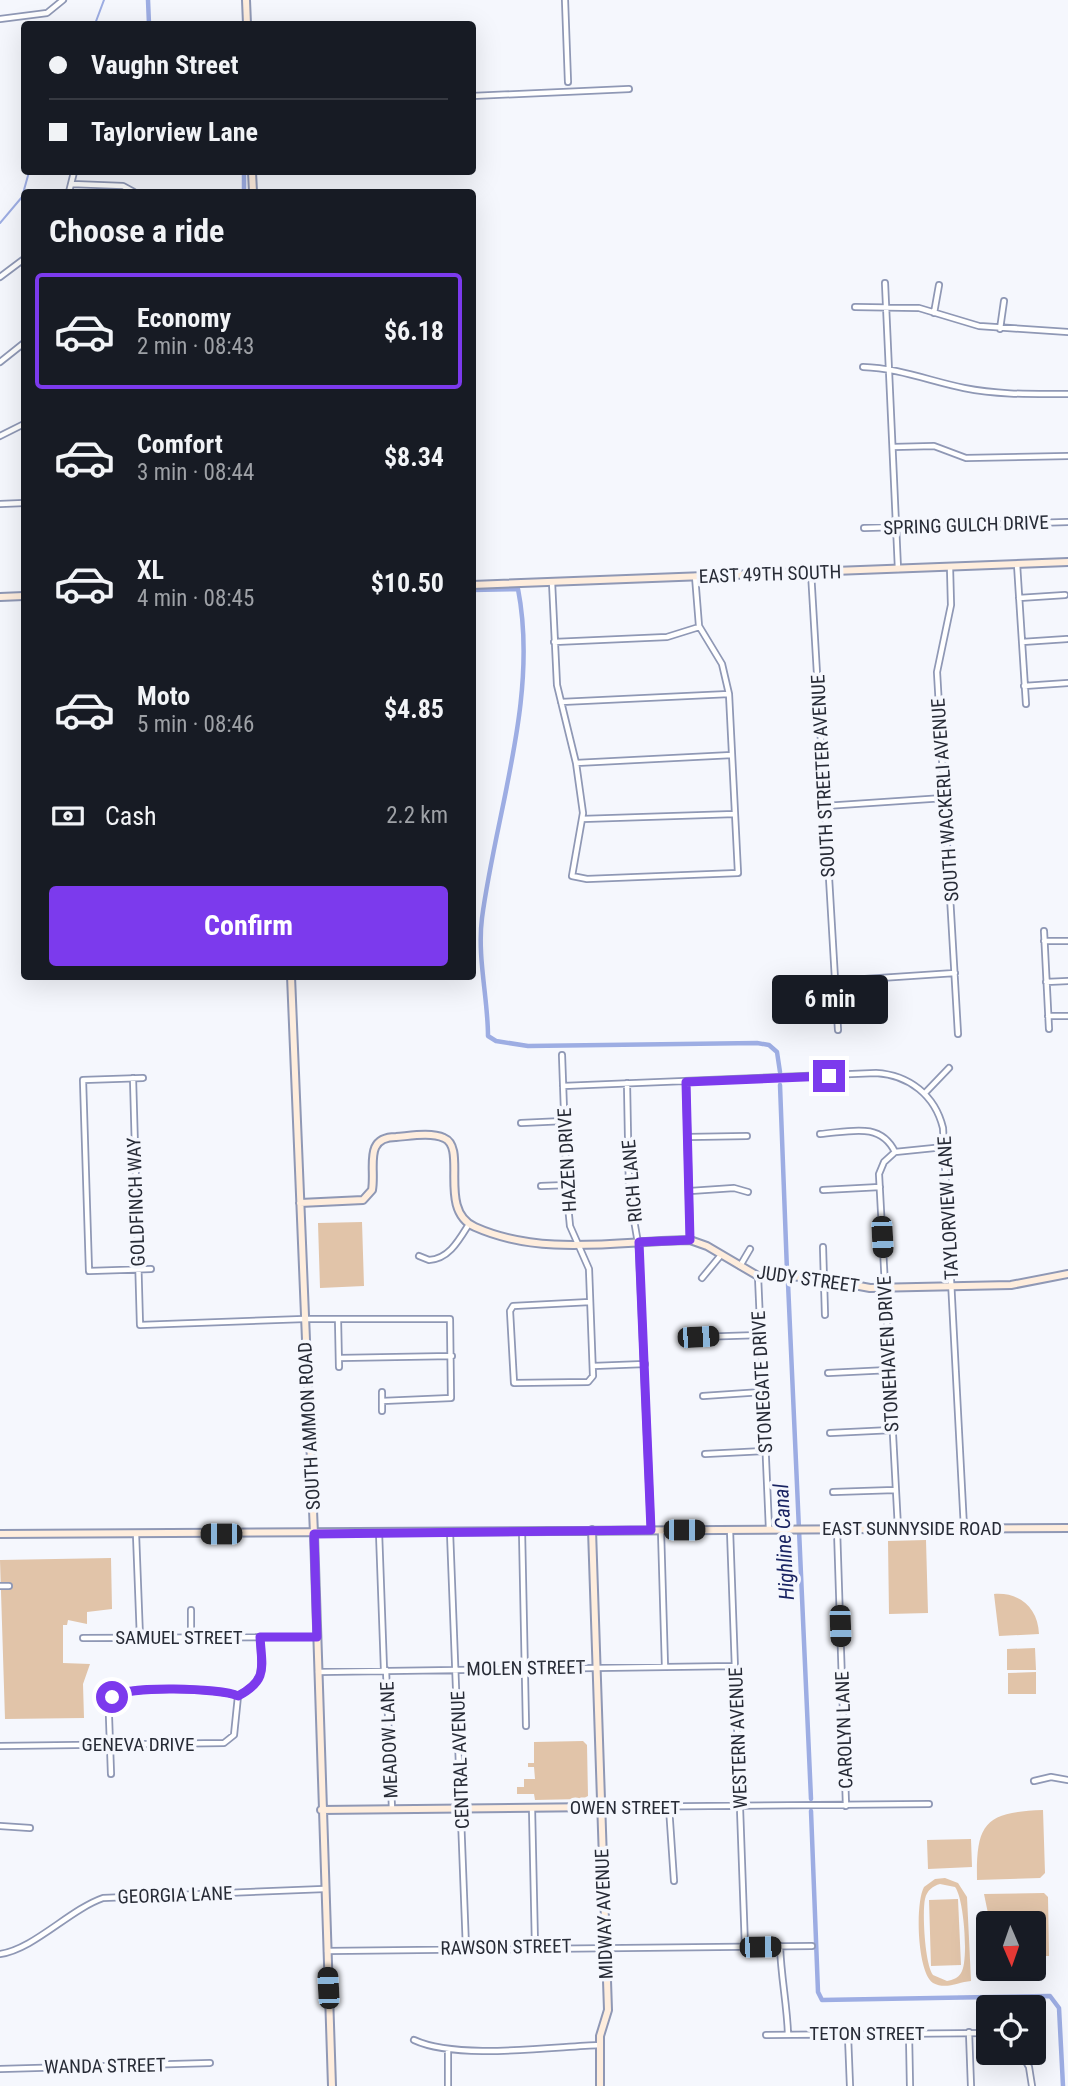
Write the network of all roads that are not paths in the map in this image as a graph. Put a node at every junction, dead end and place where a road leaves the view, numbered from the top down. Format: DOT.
graph roads {
  1 [pos="63,0"];
  2 [pos="246,0"];
  3 [pos="565,0"];
  4 [pos="0,19"];
  5 [pos="247,21"];
  6 [pos="568,82"];
  7 [pos="629,89"];
  8 [pos="476,96"];
  9 [pos="74,175"];
  10 [pos="72,184"];
  11 [pos="70,189"];
  12 [pos="128,189"];
  13 [pos="21,261"];
  14 [pos="0,277"];
  15 [pos="885,283"];
  16 [pos="939,285"];
  17 [pos="1004,301"];
  18 [pos="886,306"];
  19 [pos="855,307"];
  20 [pos="934,313"];
  21 [pos="1000,329"];
  22 [pos="1068,332"];
  23 [pos="21,345"];
  24 [pos="0,351"];
  25 [pos="2,360"];
  26 [pos="863,367"];
  27 [pos="889,368"];
  28 [pos="1068,394"];
  29 [pos="21,426"];
  30 [pos="0,436"];
  31 [pos="892,447"];
  32 [pos="1068,456"];
  33 [pos="21,503"];
  34 [pos="0,504"];
  35 [pos="1068,522"];
  36 [pos="896,527"];
  37 [pos="864,528"];
  38 [pos="1068,562"];
  39 [pos="1017,564"];
  40 [pos="950,567"];
  41 [pos="898,569"];
  42 [pos="811,572"];
  43 [pos="695,576"];
  44 [pos="552,582"];
  45 [pos="476,584"];
  46 [pos="1065,595"];
  47 [pos="21,596"];
  48 [pos="0,597"];
  49 [pos="1019,598"];
  50 [pos="699,627"];
  51 [pos="1067,639"];
  52 [pos="554,642"];
  53 [pos="1022,642"];
  54 [pos="1068,683"];
  55 [pos="1024,686"];
  56 [pos="729,694"];
  57 [pos="561,702"];
  58 [pos="1026,704"];
  59 [pos="732,755"];
  60 [pos="576,763"];
  61 [pos="944,798"];
  62 [pos="825,806"];
  63 [pos="735,814"];
  64 [pos="582,819"];
  65 [pos="1044,931"];
  66 [pos="1044,941"];
  67 [pos="1068,941"];
  68 [pos="954,973"];
  69 [pos="291,980"];
  70 [pos="835,981"];
  71 [pos="1068,981"];
  72 [pos="1046,982"];
  73 [pos="1048,1016"];
  74 [pos="1068,1016"];
  75 [pos="1049,1028"];
  76 [pos="838,1030"];
  77 [pos="958,1034"];
  78 [pos="562,1055"];
  79 [pos="949,1068"];
  80 [pos="132,1078"];
  81 [pos="143,1078"];
  82 [pos="686,1082"];
  83 [pos="626,1083"];
  84 [pos="563,1086"];
  85 [pos="925,1093"];
  86 [pos="565,1121"];
  87 [pos="521,1122"];
  88 [pos="820,1134"];
  89 [pos="747,1136"];
  90 [pos="688,1138"];
  91 [pos="944,1147"];
  92 [pos="895,1152"];
  93 [pos="567,1185"];
  94 [pos="541,1186"];
  95 [pos="880,1187"];
  96 [pos="690,1191"];
  97 [pos="823,1191"];
  98 [pos="748,1192"];
  99 [pos="300,1203"];
  100 [pos="469,1224"];
  101 [pos="690,1240"];
  102 [pos="639,1242"];
  103 [pos="578,1245"];
  104 [pos="824,1247"];
  105 [pos="750,1249"];
  106 [pos="419,1255"];
  107 [pos="721,1255"];
  108 [pos="739,1267"];
  109 [pos="151,1269"];
  110 [pos="138,1270"];
  111 [pos="1068,1275"];
  112 [pos="758,1276"];
  113 [pos="702,1278"];
  114 [pos="824,1280"];
  115 [pos="952,1287"];
  116 [pos="885,1288"];
  117 [pos="590,1302"];
  118 [pos="825,1315"];
  119 [pos="304,1319"];
  120 [pos="338,1319"];
  121 [pos="760,1335"];
  122 [pos="698,1337"];
  123 [pos="452,1356"];
  124 [pos="339,1357"];
  125 [pos="645,1364"];
  126 [pos="593,1366"];
  127 [pos="339,1367"];
  128 [pos="889,1370"];
  129 [pos="828,1373"];
  130 [pos="382,1392"];
  131 [pos="762,1392"];
  132 [pos="703,1396"];
  133 [pos="382,1402"];
  134 [pos="382,1411"];
  135 [pos="892,1430"];
  136 [pos="830,1433"];
  137 [pos="765,1451"];
  138 [pos="705,1454"];
  139 [pos="895,1490"];
  140 [pos="833,1492"];
  141 [pos="837,1528"];
  142 [pos="898,1528"];
  143 [pos="964,1528"];
  144 [pos="1068,1528"];
  145 [pos="730,1529"];
  146 [pos="769,1529"];
  147 [pos="592,1530"];
  148 [pos="651,1530"];
  149 [pos="661,1530"];
  150 [pos="450,1531"];
  151 [pos="522,1531"];
  152 [pos="379,1532"];
  153 [pos="0,1534"];
  154 [pos="136,1534"];
  155 [pos="314,1534"];
  156 [pos="0,1586"];
  157 [pos="9,1586"];
  158 [pos="191,1609"];
  159 [pos="191,1637"];
  160 [pos="260,1637"];
  161 [pos="317,1637"];
  162 [pos="83,1638"];
  163 [pos="140,1638"];
  164 [pos="735,1666"];
  165 [pos="666,1667"];
  166 [pos="525,1668"];
  167 [pos="595,1668"];
  168 [pos="457,1669"];
  169 [pos="385,1670"];
  170 [pos="318,1672"];
  171 [pos="238,1696"];
  172 [pos="526,1726"];
  173 [pos="111,1744"];
  174 [pos="0,1746"];
  175 [pos="111,1774"];
  176 [pos="1068,1780"];
  177 [pos="1034,1781"];
  178 [pos="929,1804"];
  179 [pos="846,1805"];
  180 [pos="532,1807"];
  181 [pos="600,1807"];
  182 [pos="669,1807"];
  183 [pos="740,1807"];
  184 [pos="461,1808"];
  185 [pos="392,1809"];
  186 [pos="321,1810"];
  187 [pos="0,1826"];
  188 [pos="30,1828"];
  189 [pos="674,1881"];
  190 [pos="324,1889"];
  191 [pos="604,1946"];
  192 [pos="780,1946"];
  193 [pos="812,1946"];
  194 [pos="535,1947"];
  195 [pos="745,1947"];
  196 [pos="466,1948"];
  197 [pos="327,1951"];
  198 [pos="0,1954"];
  199 [pos="969,2032"];
  200 [pos="976,2032"];
  201 [pos="788,2034"];
  202 [pos="908,2034"];
  203 [pos="766,2035"];
  204 [pos="848,2036"];
  205 [pos="414,2040"];
  206 [pos="600,2045"];
  207 [pos="448,2050"];
  208 [pos="210,2063"];
  209 [pos="1028,2065"];
  210 [pos="0,2069"];
  211 [pos="332,2086"];
  212 [pos="448,2086"];
  213 [pos="600,2086"];
  214 [pos="850,2086"];
  215 [pos="910,2086"];
  216 [pos="971,2086"];
  217 [pos="1032,2086"];
  1 -- 4 [label="street"];
  2 -- 5 [label="street"];
  3 -- 6 [label="street"];
  7 -- 8 [label="street"];
  9 -- 10 [label="street"];
  10 -- 11 [label="street"];
  10 -- 12 [label="street"];
  13 -- 14 [label="street"];
  15 -- 18 [label="street"];
  16 -- 20 [label="street"];
  17 -- 21 [label="street"];
  18 -- 19 [label="street"];
  18 -- 20 [label="street"];
  18 -- 27 [label="street"];
  20 -- 21 [label="street"];
  21 -- 22 [label="street"];
  23 -- 25 [label="street"];
  24 -- 25 [label="street"];
  26 -- 27 [label="street"];
  27 -- 28 [label="street"];
  27 -- 31 [label="street"];
  29 -- 30 [label="street"];
  31 -- 32 [label="street"];
  31 -- 36 [label="street"];
  33 -- 34 [label="street"];
  35 -- 36 [label="street, SPRING GULCH DRIVE"];
  36 -- 37 [label="street, SPRING GULCH DRIVE"];
  36 -- 41 [label="street"];
  38 -- 39 [label="street, EAST 49TH SOUTH"];
  39 -- 40 [label="street, EAST 49TH SOUTH"];
  39 -- 49 [label="street"];
  40 -- 41 [label="street, EAST 49TH SOUTH"];
  40 -- 61 [label="street, SOUTH WACKERLI AVENUE"];
  41 -- 42 [label="street, EAST 49TH SOUTH"];
  42 -- 43 [label="street, EAST 49TH SOUTH"];
  42 -- 62 [label="street, SOUTH STREETER AVENUE"];
  43 -- 44 [label="street, EAST 49TH SOUTH"];
  43 -- 50 [label="street"];
  44 -- 45 [label="street, EAST 49TH SOUTH"];
  44 -- 52 [label="street"];
  46 -- 49 [label="street"];
  47 -- 48 [label="street"];
  49 -- 53 [label="street"];
  50 -- 52 [label="street"];
  50 -- 56 [label="street"];
  51 -- 53 [label="street"];
  52 -- 57 [label="street"];
  53 -- 55 [label="street"];
  54 -- 55 [label="street"];
  55 -- 58 [label="street"];
  56 -- 57 [label="street"];
  56 -- 59 [label="street"];
  57 -- 60 [label="street"];
  59 -- 60 [label="street"];
  59 -- 63 [label="street"];
  60 -- 64 [label="street"];
  61 -- 62 [label="street"];
  61 -- 68 [label="street, SOUTH WACKERLI AVENUE"];
  62 -- 70 [label="street, SOUTH STREETER AVENUE"];
  63 -- 64 [label="street"];
  63 -- 64 [label="street"];
  65 -- 66 [label="street"];
  66 -- 67 [label="street"];
  66 -- 72 [label="street"];
  68 -- 70 [label="street"];
  68 -- 77 [label="street, SOUTH WACKERLI AVENUE"];
  69 -- 99 [label="street, SOUTH AMMON ROAD"];
  70 -- 76 [label="street, SOUTH STREETER AVENUE"];
  71 -- 72 [label="street"];
  72 -- 73 [label="street"];
  73 -- 74 [label="street"];
  73 -- 75 [label="street"];
  78 -- 84 [label="street, HAZEN DRIVE"];
  79 -- 85 [label="street"];
  80 -- 81 [label="street"];
  80 -- 110 [label="street, GOLDFINCH WAY"];
  80 -- 110 [label="street"];
  82 -- 83 [label="street"];
  82 -- 85 [label="street"];
  82 -- 90 [label="street"];
  83 -- 84 [label="street"];
  83 -- 102 [label="street, RICH LANE"];
  84 -- 86 [label="street, HAZEN DRIVE"];
  85 -- 91 [label="street, TAYLORVIEW LANE"];
  86 -- 87 [label="street"];
  86 -- 93 [label="street, HAZEN DRIVE"];
  88 -- 92 [label="street"];
  89 -- 90 [label="street"];
  90 -- 96 [label="street"];
  91 -- 92 [label="street"];
  91 -- 115 [label="street, TAYLORVIEW LANE"];
  92 -- 95 [label="street, STONEHAVEN DRIVE"];
  93 -- 94 [label="street"];
  93 -- 103 [label="street, HAZEN DRIVE"];
  95 -- 97 [label="street"];
  95 -- 116 [label="street, STONEHAVEN DRIVE"];
  96 -- 98 [label="street"];
  96 -- 101 [label="street"];
  99 -- 100 [label="street"];
  99 -- 119 [label="street, SOUTH AMMON ROAD"];
  100 -- 103 [label="street, JUDY STREET"];
  100 -- 106 [label="street"];
  101 -- 102 [label="street, JUDY STREET"];
  101 -- 107 [label="street, JUDY STREET"];
  102 -- 103 [label="street, JUDY STREET"];
  102 -- 125 [label="street, RICH LANE"];
  103 -- 117 [label="street, HAZEN DRIVE"];
  104 -- 114 [label="street"];
  105 -- 108 [label="street"];
  107 -- 108 [label="street, JUDY STREET"];
  107 -- 113 [label="street"];
  108 -- 112 [label="street, JUDY STREET"];
  109 -- 110 [label="street"];
  110 -- 119 [label="street, GOLDFINCH WAY"];
  111 -- 115 [label="street, JUDY STREET"];
  112 -- 114 [label="street, JUDY STREET"];
  112 -- 121 [label="street, STONEGATE DRIVE"];
  114 -- 116 [label="street, JUDY STREET"];
  114 -- 118 [label="street"];
  115 -- 116 [label="street, JUDY STREET"];
  115 -- 143 [label="street, TAYLORVIEW LANE"];
  116 -- 128 [label="street, STONEHAVEN DRIVE"];
  117 -- 126 [label="street, HAZEN DRIVE"];
  117 -- 126 [label="street"];
  119 -- 120 [label="street"];
  119 -- 155 [label="street, SOUTH AMMON ROAD"];
  120 -- 123 [label="street"];
  120 -- 124 [label="street"];
  121 -- 122 [label="street"];
  121 -- 131 [label="street, STONEGATE DRIVE"];
  123 -- 124 [label="street"];
  123 -- 133 [label="street"];
  124 -- 127 [label="street"];
  125 -- 126 [label="street"];
  125 -- 148 [label="street, RICH LANE"];
  128 -- 129 [label="street"];
  128 -- 135 [label="street, STONEHAVEN DRIVE"];
  130 -- 133 [label="street"];
  131 -- 132 [label="street"];
  131 -- 137 [label="street, STONEGATE DRIVE"];
  133 -- 134 [label="street"];
  135 -- 136 [label="street"];
  135 -- 139 [label="street, STONEHAVEN DRIVE"];
  137 -- 138 [label="street"];
  137 -- 146 [label="street, STONEGATE DRIVE"];
  139 -- 140 [label="street"];
  139 -- 142 [label="street, STONEHAVEN DRIVE"];
  141 -- 142 [label="street, EAST SUNNYSIDE ROAD"];
  141 -- 146 [label="street, EAST SUNNYSIDE ROAD"];
  141 -- 179 [label="street, CAROLYN LANE"];
  142 -- 143 [label="street, EAST SUNNYSIDE ROAD"];
  143 -- 144 [label="street, EAST SUNNYSIDE ROAD"];
  145 -- 146 [label="street, EAST SUNNYSIDE ROAD"];
  145 -- 149 [label="street, EAST SUNNYSIDE ROAD"];
  145 -- 164 [label="street, WESTERN AVENUE"];
  147 -- 148 [label="street, EAST SUNNYSIDE ROAD"];
  147 -- 151 [label="street, EAST SUNNYSIDE ROAD"];
  147 -- 167 [label="street, MIDWAY AVENUE"];
  148 -- 149 [label="street, EAST SUNNYSIDE ROAD"];
  149 -- 165 [label="street"];
  150 -- 151 [label="street, EAST SUNNYSIDE ROAD"];
  150 -- 152 [label="street, EAST SUNNYSIDE ROAD"];
  150 -- 168 [label="street, CENTRAL AVENUE"];
  151 -- 166 [label="street"];
  152 -- 155 [label="street, EAST SUNNYSIDE ROAD"];
  152 -- 169 [label="street, MEADOW LANE"];
  153 -- 154 [label="street, EAST SUNNYSIDE ROAD"];
  154 -- 155 [label="street, EAST SUNNYSIDE ROAD"];
  154 -- 163 [label="street"];
  155 -- 161 [label="street, SOUTH AMMON ROAD"];
  156 -- 157 [label="street"];
  158 -- 159 [label="street"];
  159 -- 160 [label="street, SAMUEL STREET"];
  159 -- 163 [label="street, SAMUEL STREET"];
  160 -- 161 [label="street, SAMUEL STREET"];
  160 -- 171 [label="street"];
  161 -- 170 [label="street, SOUTH AMMON ROAD"];
  162 -- 163 [label="street, SAMUEL STREET"];
  164 -- 165 [label="street, MOLEN STREET"];
  164 -- 183 [label="street, WESTERN AVENUE"];
  165 -- 167 [label="street, MOLEN STREET"];
  166 -- 167 [label="street, MOLEN STREET"];
  166 -- 168 [label="street, MOLEN STREET"];
  166 -- 172 [label="street"];
  167 -- 181 [label="street, MIDWAY AVENUE"];
  168 -- 169 [label="street, MOLEN STREET"];
  168 -- 184 [label="street, CENTRAL AVENUE"];
  169 -- 170 [label="street, MOLEN STREET"];
  169 -- 185 [label="street, MEADOW LANE"];
  170 -- 186 [label="street, SOUTH AMMON ROAD"];
  171 -- 173 [label="street, GENEVA DRIVE"];
  171 -- 173 [label="street"];
  173 -- 174 [label="street, GENEVA DRIVE"];
  173 -- 175 [label="street"];
  176 -- 177 [label="street"];
  178 -- 179 [label="street, OWEN STREET"];
  179 -- 183 [label="street, OWEN STREET"];
  180 -- 181 [label="street, OWEN STREET"];
  180 -- 184 [label="street, OWEN STREET"];
  180 -- 194 [label="street"];
  181 -- 182 [label="street, OWEN STREET"];
  181 -- 191 [label="street, MIDWAY AVENUE"];
  182 -- 183 [label="street, OWEN STREET"];
  182 -- 189 [label="street"];
  183 -- 195 [label="street, WESTERN AVENUE"];
  184 -- 185 [label="street, OWEN STREET"];
  184 -- 196 [label="street, CENTRAL AVENUE"];
  185 -- 186 [label="street, OWEN STREET"];
  186 -- 190 [label="street, SOUTH AMMON ROAD"];
  187 -- 188 [label="street"];
  190 -- 197 [label="street, SOUTH AMMON ROAD"];
  190 -- 198 [label="street, GEORGIA LANE"];
  191 -- 194 [label="street, RAWSON STREET"];
  191 -- 195 [label="street, RAWSON STREET"];
  191 -- 206 [label="street, MIDWAY AVENUE"];
  192 -- 193 [label="street, RAWSON STREET"];
  192 -- 195 [label="street, RAWSON STREET"];
  192 -- 201 [label="street"];
  194 -- 196 [label="street, RAWSON STREET"];
  196 -- 197 [label="street, RAWSON STREET"];
  197 -- 211 [label="street, SOUTH AMMON ROAD"];
  199 -- 200 [label="street, TETON STREET"];
  199 -- 202 [label="street, TETON STREET"];
  199 -- 216 [label="street"];
  201 -- 203 [label="street, TETON STREET"];
  201 -- 204 [label="street, TETON STREET"];
  202 -- 204 [label="street, TETON STREET"];
  202 -- 215 [label="street"];
  204 -- 214 [label="street"];
  205 -- 207 [label="street"];
  206 -- 207 [label="street"];
  206 -- 213 [label="street, MIDWAY AVENUE"];
  207 -- 212 [label="street"];
  208 -- 210 [label="street, WANDA STREET"];
  209 -- 217 [label="street"];
}
